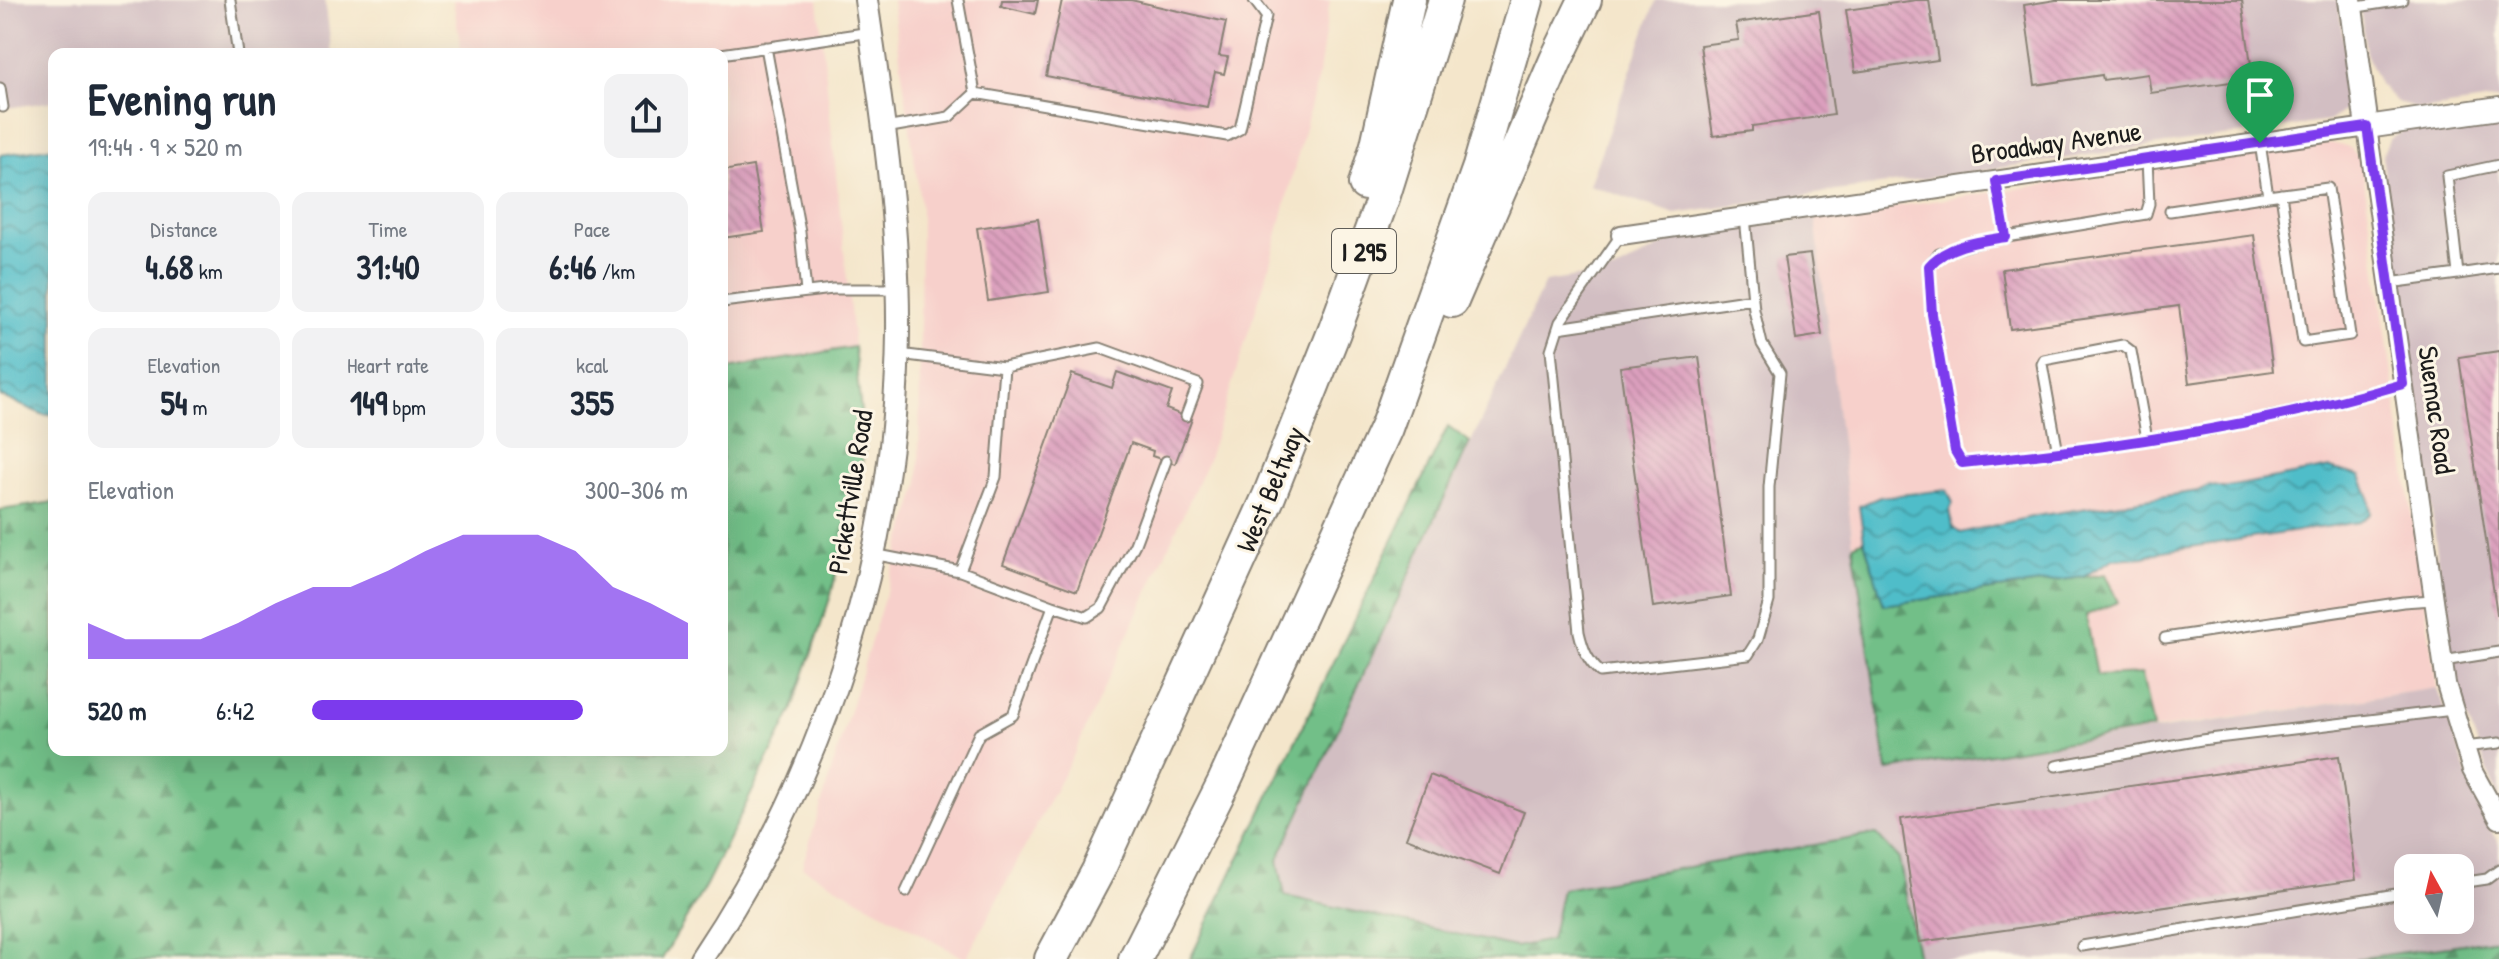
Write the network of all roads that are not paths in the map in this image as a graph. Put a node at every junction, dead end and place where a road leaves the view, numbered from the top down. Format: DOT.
graph roads {
  1 [pos="230,0"];
  2 [pos="866,0"];
  3 [pos="958,0"];
  4 [pos="1254,0"];
  5 [pos="1409,0"];
  6 [pos="1445,0"];
  7 [pos="1527,0"];
  8 [pos="1585,0"];
  9 [pos="2402,0"];
  10 [pos="2350,4"];
  11 [pos="871,32"];
  12 [pos="766,47"];
  13 [pos="237,48"];
  14 [pos="728,53"];
  15 [pos="0,88"];
  16 [pos="975,93"];
  17 [pos="3,107"];
  18 [pos="2499,108"];
  19 [pos="2367,127"];
  20 [pos="885,128"];
  21 [pos="2260,143"];
  22 [pos="2147,159"];
  23 [pos="2499,165"];
  24 [pos="1996,181"];
  25 [pos="2281,194"];
  26 [pos="2268,196"];
  27 [pos="2170,211"];
  28 [pos="1745,217"];
  29 [pos="1621,235"];
  30 [pos="2006,237"];
  31 [pos="2499,268"];
  32 [pos="2458,274"];
  33 [pos="2389,283"];
  34 [pos="896,289"];
  35 [pos="806,292"];
  36 [pos="1753,299"];
  37 [pos="728,301"];
  38 [pos="1558,328"];
  39 [pos="897,354"];
  40 [pos="1004,367"];
  41 [pos="2403,384"];
  42 [pos="1186,416"];
  43 [pos="1386,428"];
  44 [pos="2147,439"];
  45 [pos="2058,453"];
  46 [pos="1166,461"];
  47 [pos="1269,496"];
  48 [pos="873,554"];
  49 [pos="960,571"];
  50 [pos="2433,600"];
  51 [pos="1053,606"];
  52 [pos="2165,638"];
  53 [pos="2499,652"];
  54 [pos="2442,661"];
  55 [pos="2453,710"];
  56 [pos="2499,743"];
  57 [pos="2464,747"];
  58 [pos="2056,766"];
  59 [pos="2499,819"];
  60 [pos="2499,870"];
  61 [pos="2474,881"];
  62 [pos="906,892"];
  63 [pos="2394,894"];
  64 [pos="2082,946"];
  65 [pos="701,959"];
  66 [pos="1051,959"];
  67 [pos="1135,959"];
  1 -- 13 [label="lane"];
  2 -- 11 [label="street, Pickettville Road"];
  3 -- 16 [label="lane"];
  4 -- 16 [label="lane"];
  5 -- 47 [label="highway"];
  6 -- 47 [label="highway, West Beltway / I 295"];
  7 -- 43 [label="highway"];
  8 -- 43 [label="highway"];
  9 -- 10 [label="lane"];
  10 -- 19 [label="street, Suemac Road"];
  11 -- 12 [label="lane"];
  11 -- 20 [label="street, Pickettville Road"];
  12 -- 14 [label="lane"];
  12 -- 35 [label="lane"];
  15 -- 17 [label="lane"];
  16 -- 20 [label="lane"];
  18 -- 19 [label="street, Broadway Avenue"];
  19 -- 21 [label="street, Broadway Avenue"];
  19 -- 33 [label="street, Suemac Road"];
  20 -- 34 [label="street, Pickettville Road"];
  21 -- 22 [label="street, Broadway Avenue"];
  21 -- 26 [label="lane"];
  22 -- 24 [label="street, Broadway Avenue"];
  22 -- 30 [label="lane"];
  23 -- 32 [label="lane"];
  24 -- 28 [label="street, Broadway Avenue"];
  24 -- 30 [label="lane"];
  25 -- 25 [label="lane"];
  25 -- 26 [label="lane"];
  26 -- 27 [label="lane"];
  28 -- 29 [label="street, Broadway Avenue"];
  28 -- 36 [label="lane"];
  29 -- 38 [label="lane"];
  30 -- 45 [label="lane"];
  31 -- 32 [label="lane"];
  32 -- 33 [label="lane"];
  33 -- 41 [label="street, Suemac Road"];
  34 -- 35 [label="lane"];
  34 -- 39 [label="street, Pickettville Road"];
  35 -- 37 [label="lane"];
  36 -- 38 [label="lane"];
  36 -- 38 [label="lane"];
  39 -- 40 [label="lane"];
  39 -- 48 [label="street, Pickettville Road"];
  40 -- 42 [label="lane"];
  40 -- 49 [label="lane"];
  41 -- 44 [label="lane"];
  41 -- 50 [label="street, Suemac Road"];
  43 -- 67 [label="highway"];
  44 -- 45 [label="lane"];
  44 -- 45 [label="lane"];
  46 -- 51 [label="lane"];
  47 -- 66 [label="highway, West Beltway / I 295"];
  48 -- 49 [label="lane"];
  48 -- 65 [label="street, Pickettville Road"];
  49 -- 51 [label="lane"];
  50 -- 52 [label="lane"];
  50 -- 54 [label="street, Suemac Road"];
  51 -- 62 [label="lane"];
  53 -- 54 [label="lane"];
  54 -- 55 [label="street, Suemac Road"];
  55 -- 57 [label="street, Suemac Road"];
  55 -- 58 [label="lane"];
  56 -- 57 [label="lane"];
  57 -- 59 [label="street, Suemac Road"];
  60 -- 61 [label="lane"];
  63 -- 64 [label="lane"];
}
